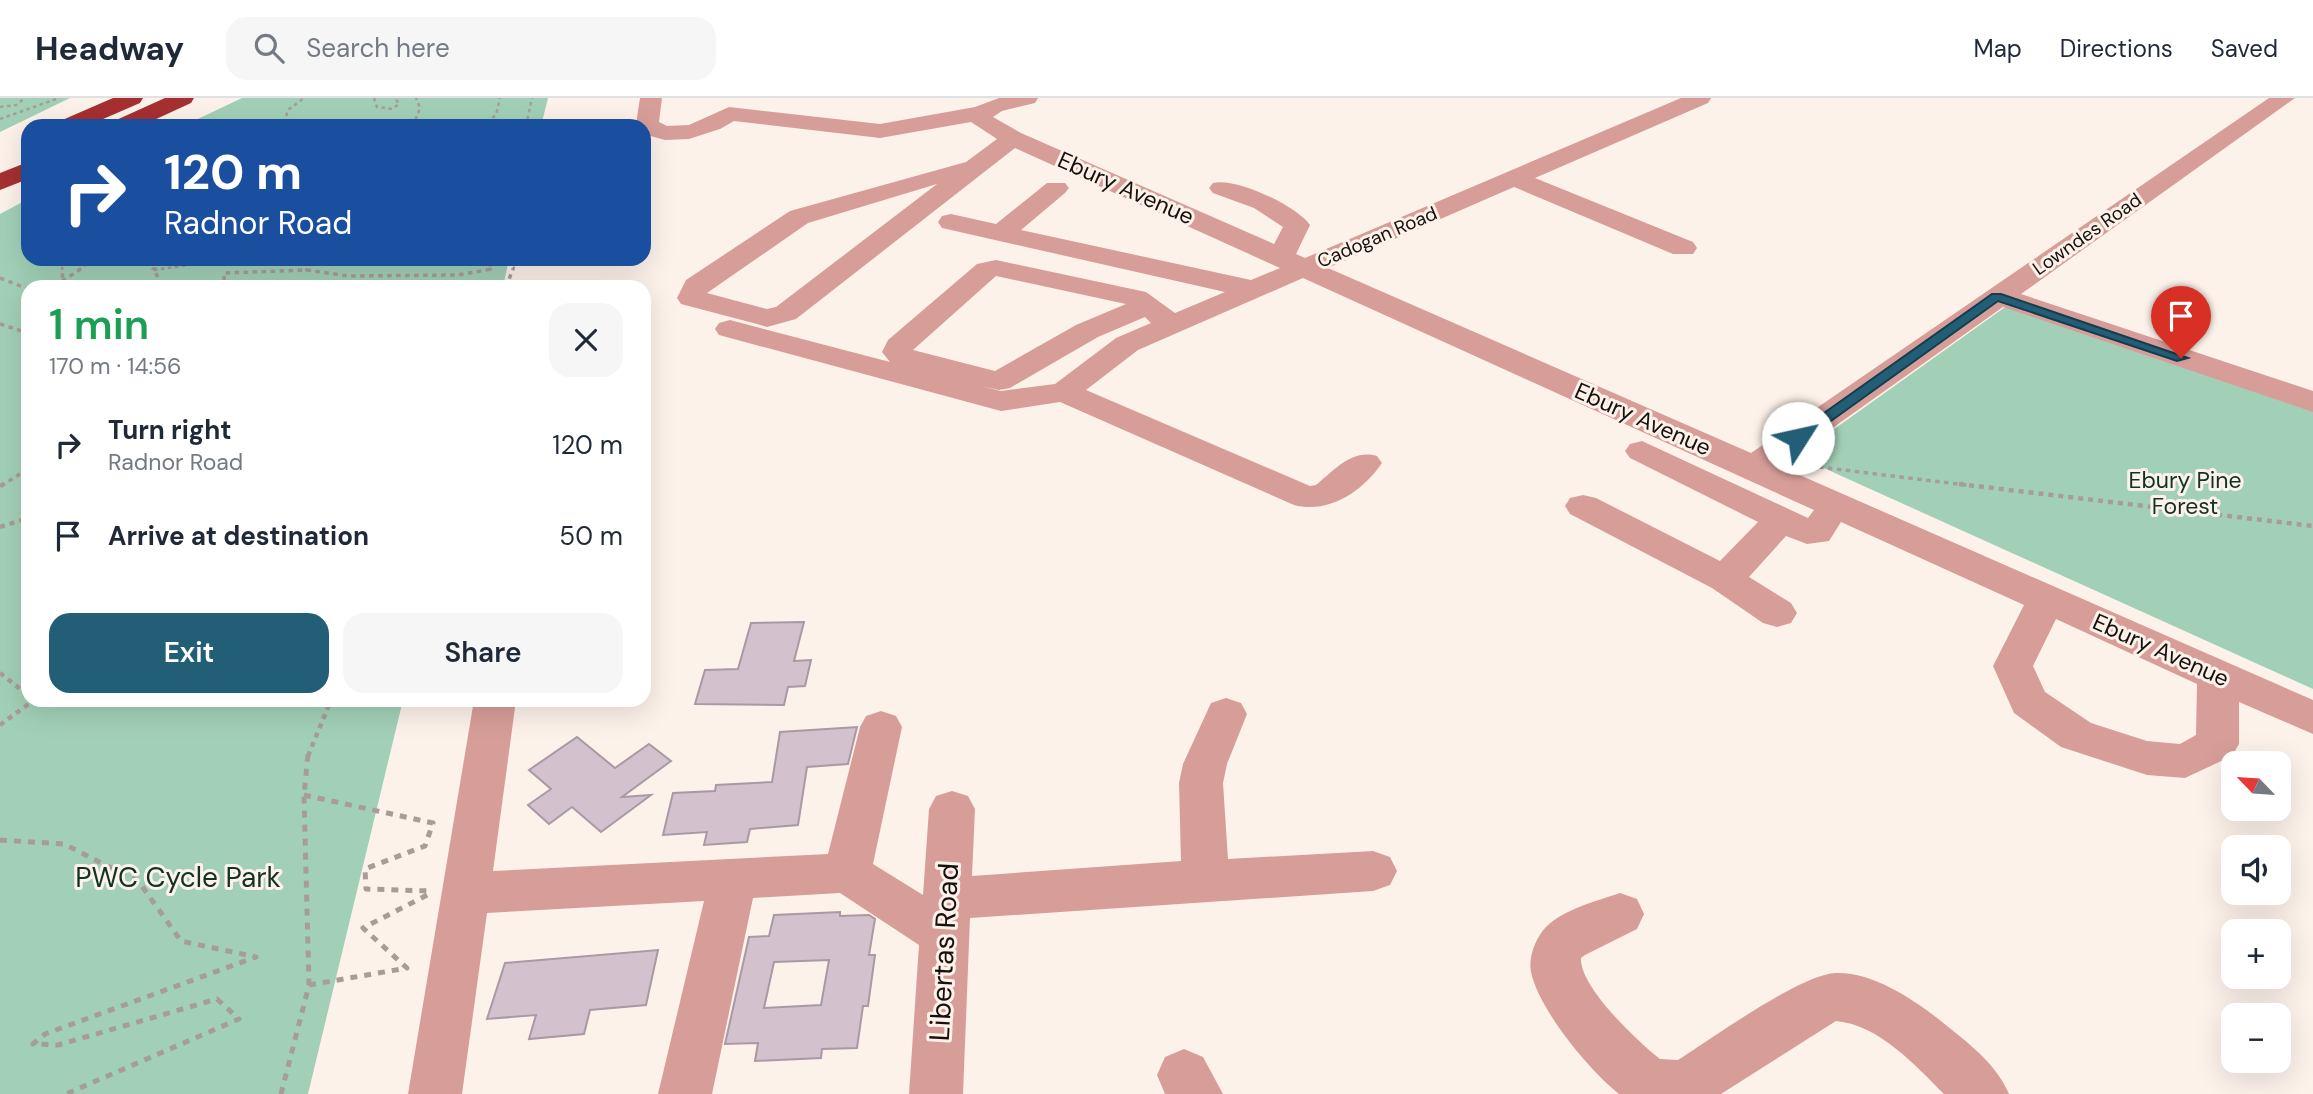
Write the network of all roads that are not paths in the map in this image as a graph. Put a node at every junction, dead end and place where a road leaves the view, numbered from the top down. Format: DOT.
graph roads {
  1 [pos="132,98"];
  2 [pos="183,98"];
  3 [pos="651,98"];
  4 [pos="1027,98"];
  5 [pos="1700,98"];
  6 [pos="2284,98"];
  7 [pos="728,106"];
  8 [pos="974,108"];
  9 [pos="84,119"];
  10 [pos="137,119"];
  11 [pos="649,119"];
  12 [pos="651,127"];
  13 [pos="1013,138"];
  14 [pos="21,148"];
  15 [pos="0,158"];
  16 [pos="977,168"];
  17 [pos="21,172"];
  18 [pos="1513,178"];
  19 [pos="0,183"];
  20 [pos="1056,188"];
  21 [pos="1222,188"];
  22 [pos="951,222"];
  23 [pos="853,224"];
  24 [pos="890,233"];
  25 [pos="1001,233"];
  26 [pos="1683,248"];
  27 [pos="1293,263"];
  28 [pos="1256,290"];
  29 [pos="1997,296"];
  30 [pos="1147,306"];
  31 [pos="704,323"];
  32 [pos="1172,325"];
  33 [pos="1064,392"];
  34 [pos="2313,402"];
  35 [pos="1642,451"];
  36 [pos="1365,463"];
  37 [pos="1759,464"];
  38 [pos="1835,505"];
  39 [pos="1583,506"];
  40 [pos="1782,520"];
  41 [pos="1725,579"];
  42 [pos="2046,599"];
  43 [pos="1777,613"];
  44 [pos="2218,676"];
  45 [pos="494,707"];
  46 [pos="1226,714"];
  47 [pos="2313,718"];
  48 [pos="881,727"];
  49 [pos="952,809"];
  50 [pos="1373,871"];
  51 [pos="847,873"];
  52 [pos="733,878"];
  53 [pos="1206,880"];
  54 [pos="466,893"];
  55 [pos="1620,914"];
  56 [pos="947,917"];
  57 [pos="435,1094"];
  58 [pos="685,1094"];
  59 [pos="936,1094"];
  60 [pos="1982,1094"];
  1 -- 9 [label="highway"];
  2 -- 10 [label="highway"];
  3 -- 11 [label="street"];
  4 -- 8 [label="street"];
  5 -- 18 [label="street, Cadogan Road"];
  6 -- 29 [label="street, Lowndes Road"];
  7 -- 8 [label="street"];
  7 -- 12 [label="street"];
  8 -- 13 [label="street, Ebury Avenue"];
  13 -- 16 [label="street"];
  13 -- 27 [label="street, Ebury Avenue"];
  14 -- 15 [label="highway"];
  16 -- 24 [label="street"];
  16 -- 24 [label="street"];
  17 -- 19 [label="highway"];
  18 -- 26 [label="street"];
  18 -- 27 [label="street, Cadogan Road"];
  20 -- 25 [label="street"];
  21 -- 27 [label="street"];
  22 -- 25 [label="street"];
  23 -- 24 [label="street"];
  25 -- 28 [label="street"];
  27 -- 28 [label="street, Cadogan Road"];
  27 -- 37 [label="street, Ebury Avenue"];
  28 -- 32 [label="street, Cadogan Road"];
  29 -- 34 [label="street"];
  29 -- 37 [label="street, Lowndes Road"];
  30 -- 30 [label="street"];
  30 -- 32 [label="street"];
  31 -- 33 [label="street"];
  32 -- 33 [label="street, Cadogan Road"];
  33 -- 36 [label="street"];
  35 -- 40 [label="street"];
  37 -- 38 [label="street, Ebury Avenue"];
  38 -- 40 [label="street"];
  38 -- 42 [label="street, Ebury Avenue"];
  39 -- 41 [label="street"];
  40 -- 41 [label="street"];
  41 -- 43 [label="street"];
  42 -- 44 [label="street, Ebury Avenue"];
  42 -- 44 [label="street"];
  44 -- 47 [label="street, Ebury Avenue"];
  45 -- 54 [label="street"];
  46 -- 53 [label="street"];
  48 -- 51 [label="street"];
  49 -- 56 [label="street, Libertas Road"];
  50 -- 53 [label="street"];
  51 -- 52 [label="street"];
  51 -- 56 [label="street"];
  52 -- 54 [label="street"];
  52 -- 58 [label="street"];
  53 -- 56 [label="street"];
  54 -- 57 [label="street"];
  55 -- 60 [label="street"];
  56 -- 59 [label="street, Libertas Road"];
}
